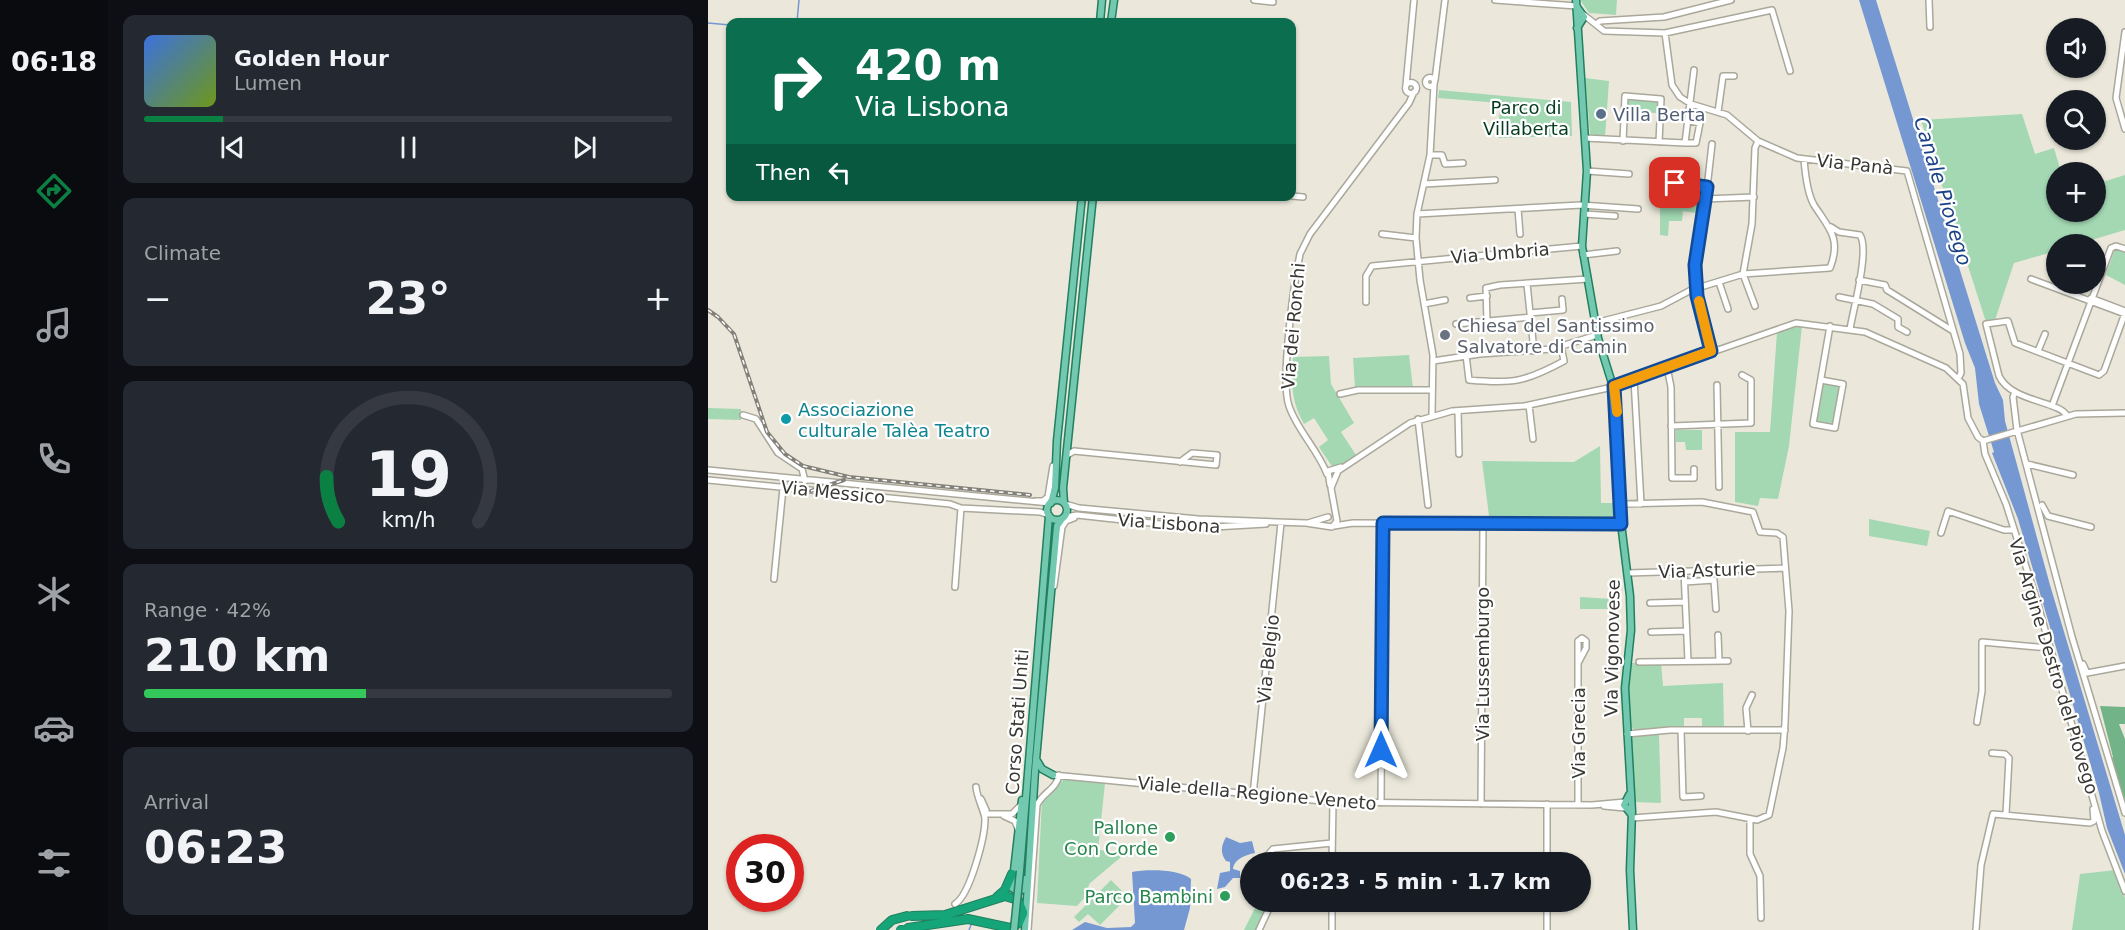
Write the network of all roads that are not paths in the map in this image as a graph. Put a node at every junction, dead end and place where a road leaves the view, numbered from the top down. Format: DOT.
graph roads {
  1 [pos="1102,0"];
  2 [pos="1114,0"];
  3 [pos="1254,0"];
  4 [pos="1414,0"];
  5 [pos="1444,0"];
  6 [pos="1495,0"];
  7 [pos="1731,0"];
  8 [pos="1929,0"];
  9 [pos="1273,2"];
  10 [pos="1576,3"];
  11 [pos="1100,18"];
  12 [pos="1112,18"];
  13 [pos="1582,18"];
  14 [pos="1596,24"];
  15 [pos="1930,27"];
  16 [pos="2125,32"];
  17 [pos="1665,33"];
  18 [pos="1408,67"];
  19 [pos="1694,70"];
  20 [pos="2122,70"];
  21 [pos="1790,71"];
  22 [pos="1734,76"];
  23 [pos="1430,82"];
  24 [pos="1413,84"];
  25 [pos="1406,88"];
  26 [pos="1415,92"];
  27 [pos="2116,98"];
  28 [pos="2125,101"];
  29 [pos="1691,104"];
  30 [pos="1407,106"];
  31 [pos="1718,112"];
  32 [pos="1689,121"];
  33 [pos="2125,129"];
  34 [pos="1585,138"];
  35 [pos="1623,141"];
  36 [pos="1758,141"];
  37 [pos="1659,142"];
  38 [pos="1685,143"];
  39 [pos="1712,144"];
  40 [pos="1430,154"];
  41 [pos="1804,159"];
  42 [pos="1463,163"];
  43 [pos="1587,171"];
  44 [pos="1629,174"];
  45 [pos="1495,180"];
  46 [pos="1675,183"];
  47 [pos="1424,184"];
  48 [pos="1707,187"];
  49 [pos="1296,196"];
  50 [pos="1303,197"];
  51 [pos="1706,197"];
  52 [pos="1754,197"];
  53 [pos="1082,201"];
  54 [pos="1093,201"];
  55 [pos="1585,205"];
  56 [pos="1518,209"];
  57 [pos="1638,209"];
  58 [pos="1417,214"];
  59 [pos="1584,214"];
  60 [pos="1615,216"];
  61 [pos="1831,227"];
  62 [pos="1382,234"];
  63 [pos="1520,234"];
  64 [pos="1416,238"];
  65 [pos="1582,246"];
  66 [pos="2125,249"];
  67 [pos="1617,251"];
  68 [pos="1583,255"];
  69 [pos="2106,258"];
  70 [pos="1418,261"];
  71 [pos="1743,274"];
  72 [pos="1587,279"];
  73 [pos="2031,279"];
  74 [pos="1859,280"];
  75 [pos="1719,282"];
  76 [pos="1527,284"];
  77 [pos="1073,288"];
  78 [pos="1696,288"];
  79 [pos="1084,289"];
  80 [pos="2092,294"];
  81 [pos="1486,296"];
  82 [pos="1839,297"];
  83 [pos="1470,298"];
  84 [pos="1562,299"];
  85 [pos="1855,299"];
  86 [pos="2090,300"];
  87 [pos="1366,302"];
  88 [pos="1443,302"];
  89 [pos="1424,304"];
  90 [pos="1755,306"];
  91 [pos="1728,309"];
  92 [pos="2125,313"];
  93 [pos="1531,315"];
  94 [pos="1487,321"];
  95 [pos="1595,323"];
  96 [pos="1456,324"];
  97 [pos="1830,326"];
  98 [pos="1850,329"];
  99 [pos="1953,331"];
  100 [pos="1907,332"];
  101 [pos="2045,334"];
  102 [pos="1598,335"];
  103 [pos="1561,346"];
  104 [pos="1534,351"];
  105 [pos="1711,351"];
  106 [pos="2038,351"];
  107 [pos="1466,355"];
  108 [pos="1433,361"];
  109 [pos="2066,363"];
  110 [pos="1667,367"];
  111 [pos="1742,375"];
  112 [pos="1959,377"];
  113 [pos="1634,379"];
  114 [pos="1821,381"];
  115 [pos="1717,385"];
  116 [pos="1614,386"];
  117 [pos="1432,390"];
  118 [pos="2016,392"];
  119 [pos="1340,394"];
  120 [pos="1529,405"];
  121 [pos="2052,406"];
  122 [pos="1458,411"];
  123 [pos="2125,413"];
  124 [pos="742,415"];
  125 [pos="1432,415"];
  126 [pos="2067,416"];
  127 [pos="1418,419"];
  128 [pos="1718,425"];
  129 [pos="1671,426"];
  130 [pos="2014,433"];
  131 [pos="1533,439"];
  132 [pos="1057,441"];
  133 [pos="1986,441"];
  134 [pos="1068,445"];
  135 [pos="1074,451"];
  136 [pos="1459,454"];
  137 [pos="1066,458"];
  138 [pos="1180,462"];
  139 [pos="2027,464"];
  140 [pos="1694,469"];
  141 [pos="708,470"];
  142 [pos="1331,473"];
  143 [pos="2073,474"];
  144 [pos="2031,476"];
  145 [pos="784,478"];
  146 [pos="708,480"];
  147 [pos="805,481"];
  148 [pos="783,487"];
  149 [pos="1719,487"];
  150 [pos="958,496"];
  151 [pos="966,496"];
  152 [pos="1332,499"];
  153 [pos="1013,501"];
  154 [pos="1051,503"];
  155 [pos="1064,504"];
  156 [pos="1620,504"];
  157 [pos="1641,504"];
  158 [pos="1428,505"];
  159 [pos="962,507"];
  160 [pos="1087,508"];
  161 [pos="1014,510"];
  162 [pos="1139,512"];
  163 [pos="1049,516"];
  164 [pos="1063,518"];
  165 [pos="1105,518"];
  166 [pos="1327,518"];
  167 [pos="1198,519"];
  168 [pos="1336,519"];
  169 [pos="1138,522"];
  170 [pos="1274,522"];
  171 [pos="1281,523"];
  172 [pos="1306,523"];
  173 [pos="1353,523"];
  174 [pos="1383,523"];
  175 [pos="1483,524"];
  176 [pos="1621,524"];
  177 [pos="1331,526"];
  178 [pos="1197,528"];
  179 [pos="2091,528"];
  180 [pos="2014,530"];
  181 [pos="1941,533"];
  182 [pos="1045,556"];
  183 [pos="1785,568"];
  184 [pos="1684,571"];
  185 [pos="1628,573"];
  186 [pos="774,579"];
  187 [pos="1684,582"];
  188 [pos="955,587"];
  189 [pos="1054,587"];
  190 [pos="1685,602"];
  191 [pos="1650,603"];
  192 [pos="1716,609"];
  193 [pos="1686,631"];
  194 [pos="1651,633"];
  195 [pos="1718,635"];
  196 [pos="2049,648"];
  197 [pos="2078,658"];
  198 [pos="1579,660"];
  199 [pos="1688,661"];
  200 [pos="1719,661"];
  201 [pos="1728,661"];
  202 [pos="1639,662"];
  203 [pos="2125,666"];
  204 [pos="1752,695"];
  205 [pos="1977,722"];
  206 [pos="1681,730"];
  207 [pos="1785,730"];
  208 [pos="1748,731"];
  209 [pos="1627,732"];
  210 [pos="1028,749"];
  211 [pos="1992,753"];
  212 [pos="1036,759"];
  213 [pos="1035,771"];
  214 [pos="1056,775"];
  215 [pos="1035,785"];
  216 [pos="1253,795"];
  217 [pos="1701,796"];
  218 [pos="1332,802"];
  219 [pos="2095,802"];
  220 [pos="1381,803"];
  221 [pos="1628,803"];
  222 [pos="1021,804"];
  223 [pos="1481,804"];
  224 [pos="1547,804"];
  225 [pos="1578,804"];
  226 [pos="2125,813"];
  227 [pos="2006,814"];
  228 [pos="1001,815"];
  229 [pos="1632,816"];
  230 [pos="1750,819"];
  231 [pos="1018,830"];
  232 [pos="1332,843"];
  233 [pos="1270,852"];
  234 [pos="1332,852"];
  235 [pos="1547,852"];
  236 [pos="1027,858"];
  237 [pos="1016,872"];
  238 [pos="2125,891"];
  239 [pos="985,903"];
  240 [pos="955,904"];
  241 [pos="1267,912"];
  242 [pos="1332,912"];
  243 [pos="1547,912"];
  244 [pos="1023,913"];
  245 [pos="1761,918"];
  246 [pos="953,920"];
  247 [pos="904,929"];
  248 [pos="881,930"];
  249 [pos="995,930"];
  250 [pos="1014,930"];
  251 [pos="1025,930"];
  252 [pos="1258,930"];
  253 [pos="1332,930"];
  254 [pos="1547,930"];
  255 [pos="1633,930"];
  256 [pos="1976,930"];
  1 -- 11 [label="main road"];
  2 -- 12 [label="main road"];
  3 -- 9 [label="street"];
  4 -- 18 [label="street"];
  5 -- 23 [label="street"];
  6 -- 10 [label="street"];
  7 -- 14 [label="street"];
  8 -- 15 [label="street"];
  10 -- 13 [label="main road"];
  13 -- 14 [label="street"];
  13 -- 34 [label="main road, Via Vigonovese"];
  14 -- 17 [label="street"];
  16 -- 20 [label="street"];
  17 -- 21 [label="street"];
  17 -- 29 [label="street"];
  18 -- 24 [label="street"];
  18 -- 25 [label="street"];
  19 -- 29 [label="street"];
  20 -- 27 [label="street"];
  22 -- 31 [label="street"];
  23 -- 24 [label="street"];
  23 -- 26 [label="street"];
  23 -- 40 [label="street"];
  24 -- 25 [label="street"];
  24 -- 26 [label="street"];
  25 -- 26 [label="street"];
  25 -- 30 [label="street"];
  26 -- 30 [label="street, Via dei Ronchi"];
  27 -- 28 [label="street"];
  27 -- 33 [label="street"];
  29 -- 31 [label="street, Via Panà"];
  29 -- 32 [label="street"];
  30 -- 142 [label="street, Via dei Ronchi"];
  31 -- 36 [label="street, Via Panà"];
  32 -- 38 [label="street"];
  32 -- 38 [label="street"];
  34 -- 35 [label="street"];
  34 -- 43 [label="main road, Via Vigonovese"];
  35 -- 37 [label="street"];
  35 -- 37 [label="street"];
  36 -- 41 [label="street, Via Panà"];
  36 -- 52 [label="street"];
  37 -- 38 [label="street"];
  39 -- 48 [label="street"];
  40 -- 42 [label="street"];
  40 -- 47 [label="street"];
  41 -- 61 [label="street, Via Panà"];
  41 -- 99 [label="street, Via Panà"];
  43 -- 44 [label="street"];
  43 -- 55 [label="main road, Via Vigonovese"];
  45 -- 47 [label="street"];
  46 -- 48 [label="street"];
  47 -- 58 [label="street"];
  48 -- 51 [label="street"];
  49 -- 50 [label="street"];
  51 -- 52 [label="street"];
  51 -- 78 [label="street"];
  52 -- 71 [label="street"];
  53 -- 77 [label="main road"];
  54 -- 79 [label="main road"];
  55 -- 56 [label="street"];
  55 -- 57 [label="street"];
  55 -- 59 [label="main road, Via Vigonovese"];
  56 -- 58 [label="street"];
  56 -- 63 [label="street"];
  58 -- 64 [label="street"];
  59 -- 60 [label="street"];
  59 -- 65 [label="main road, Via Vigonovese"];
  61 -- 71 [label="street"];
  61 -- 74 [label="street"];
  62 -- 64 [label="street"];
  64 -- 70 [label="street"];
  65 -- 68 [label="main road, Via Vigonovese"];
  65 -- 70 [label="street, Via Umbria"];
  66 -- 69 [label="street"];
  67 -- 68 [label="street"];
  68 -- 72 [label="main road, Via Vigonovese"];
  70 -- 87 [label="street, Via Umbria"];
  70 -- 89 [label="street"];
  71 -- 75 [label="street"];
  71 -- 90 [label="street"];
  72 -- 76 [label="street"];
  72 -- 95 [label="main road, Via Vigonovese"];
  73 -- 86 [label="street"];
  74 -- 85 [label="street"];
  74 -- 99 [label="street"];
  75 -- 78 [label="street"];
  75 -- 91 [label="street"];
  76 -- 81 [label="street"];
  76 -- 93 [label="street"];
  77 -- 79 [label="street"];
  77 -- 132 [label="main road"];
  78 -- 95 [label="street"];
  78 -- 105 [label="street"];
  79 -- 134 [label="main road"];
  80 -- 86 [label="street"];
  81 -- 83 [label="street"];
  81 -- 94 [label="street"];
  82 -- 85 [label="street"];
  84 -- 93 [label="street"];
  85 -- 98 [label="street"];
  85 -- 100 [label="street"];
  86 -- 92 [label="street"];
  86 -- 109 [label="street"];
  88 -- 89 [label="street"];
  89 -- 108 [label="street"];
  92 -- 109 [label="street"];
  93 -- 94 [label="street"];
  93 -- 104 [label="street"];
  94 -- 96 [label="street"];
  95 -- 102 [label="main road, Via Vigonovese"];
  97 -- 98 [label="street"];
  97 -- 105 [label="street"];
  97 -- 114 [label="street"];
  98 -- 112 [label="street"];
  99 -- 112 [label="street"];
  101 -- 106 [label="street"];
  102 -- 103 [label="street"];
  102 -- 116 [label="main road, Via Vigonovese"];
  103 -- 104 [label="street"];
  103 -- 107 [label="street"];
  104 -- 107 [label="street"];
  105 -- 110 [label="street"];
  106 -- 109 [label="street"];
  106 -- 118 [label="street"];
  107 -- 108 [label="street"];
  108 -- 117 [label="street"];
  109 -- 121 [label="street"];
  110 -- 113 [label="street"];
  110 -- 129 [label="street"];
  111 -- 128 [label="street"];
  112 -- 133 [label="street, Via Argine Destro del Piovego"];
  113 -- 116 [label="street"];
  113 -- 157 [label="street"];
  114 -- 114 [label="street"];
  115 -- 128 [label="street"];
  116 -- 120 [label="street"];
  116 -- 156 [label="main road, Via Vigonovese"];
  117 -- 119 [label="street"];
  117 -- 125 [label="street"];
  118 -- 121 [label="street"];
  118 -- 130 [label="street"];
  120 -- 122 [label="street"];
  120 -- 131 [label="street"];
  121 -- 126 [label="street"];
  122 -- 125 [label="street"];
  122 -- 136 [label="street"];
  123 -- 126 [label="street"];
  124 -- 147 [label="street, Via Messico"];
  125 -- 127 [label="street"];
  126 -- 130 [label="street"];
  127 -- 142 [label="street"];
  127 -- 158 [label="street"];
  128 -- 129 [label="street"];
  128 -- 149 [label="street"];
  129 -- 140 [label="street"];
  130 -- 133 [label="street"];
  130 -- 139 [label="street"];
  132 -- 153 [label="street"];
  132 -- 154 [label="main road"];
  133 -- 180 [label="street, Via Argine Destro del Piovego"];
  134 -- 135 [label="street"];
  134 -- 137 [label="main road"];
  135 -- 137 [label="street"];
  135 -- 138 [label="street"];
  137 -- 155 [label="main road"];
  137 -- 160 [label="street"];
  138 -- 138 [label="street"];
  139 -- 143 [label="street"];
  139 -- 144 [label="street"];
  141 -- 145 [label="street, Via Messico"];
  142 -- 152 [label="street"];
  144 -- 179 [label="street"];
  144 -- 197 [label="street"];
  145 -- 147 [label="street, Via Messico"];
  145 -- 148 [label="street"];
  146 -- 148 [label="street, Via Messico"];
  147 -- 150 [label="street, Via Messico"];
  148 -- 159 [label="street, Via Messico"];
  148 -- 186 [label="street"];
  150 -- 151 [label="street, Via Messico"];
  150 -- 159 [label="street"];
  151 -- 153 [label="street, Via Messico"];
  151 -- 159 [label="street"];
  152 -- 166 [label="street"];
  152 -- 168 [label="street"];
  153 -- 154 [label="street, Via Messico"];
  154 -- 155 [label="main road"];
  154 -- 163 [label="main road"];
  155 -- 160 [label="street, Via Lisbona"];
  155 -- 164 [label="main road"];
  156 -- 157 [label="street"];
  156 -- 176 [label="main road, Via Vigonovese"];
  157 -- 183 [label="street"];
  159 -- 161 [label="street, Via Messico"];
  159 -- 188 [label="street"];
  160 -- 162 [label="street, Via Lisbona"];
  161 -- 163 [label="street, Via Messico"];
  161 -- 182 [label="street"];
  162 -- 167 [label="street, Via Lisbona"];
  162 -- 169 [label="street"];
  163 -- 164 [label="main road"];
  163 -- 182 [label="main road, Corso Stati Uniti"];
  164 -- 165 [label="street, Via Lisbona"];
  164 -- 189 [label="main road, Corso Stati Uniti"];
  165 -- 169 [label="street, Via Lisbona"];
  165 -- 189 [label="street"];
  166 -- 168 [label="street, Via Lisbona"];
  166 -- 172 [label="street, Via Lisbona"];
  166 -- 177 [label="street"];
  167 -- 170 [label="street, Via Lisbona"];
  167 -- 178 [label="street"];
  168 -- 173 [label="street, Via Lisbona"];
  168 -- 177 [label="street"];
  169 -- 178 [label="street, Via Lisbona"];
  170 -- 171 [label="street, Via Lisbona"];
  170 -- 178 [label="street, Via Lisbona"];
  171 -- 172 [label="street, Via Lisbona"];
  171 -- 216 [label="street, Via Belgio"];
  172 -- 177 [label="street, Via Lisbona"];
  173 -- 174 [label="street, Via Lisbona"];
  173 -- 177 [label="street, Via Lisbona"];
  174 -- 175 [label="street, Via Lisbona"];
  174 -- 220 [label="street"];
  175 -- 176 [label="street, Via Lisbona"];
  175 -- 223 [label="street, Via Lussemburgo"];
  176 -- 185 [label="main road, Via Vigonovese"];
  180 -- 181 [label="street"];
  180 -- 196 [label="street, Via Argine Destro del Piovego"];
  182 -- 210 [label="main road, Corso Stati Uniti"];
  183 -- 184 [label="street, Via Asturie"];
  183 -- 207 [label="street"];
  184 -- 185 [label="street, Via Asturie"];
  184 -- 187 [label="street"];
  185 -- 209 [label="main road, Via Vigonovese"];
  187 -- 190 [label="street"];
  187 -- 192 [label="street"];
  189 -- 212 [label="main road, Corso Stati Uniti"];
  190 -- 191 [label="street"];
  190 -- 193 [label="street"];
  193 -- 194 [label="street"];
  193 -- 199 [label="street"];
  195 -- 200 [label="street"];
  196 -- 205 [label="street"];
  196 -- 219 [label="street, Via Argine Destro del Piovego"];
  197 -- 203 [label="street"];
  197 -- 226 [label="street"];
  198 -- 225 [label="street, Via Grecia"];
  199 -- 200 [label="street"];
  199 -- 202 [label="street"];
  200 -- 201 [label="street"];
  204 -- 208 [label="street"];
  206 -- 208 [label="street"];
  206 -- 209 [label="street"];
  206 -- 217 [label="street"];
  207 -- 208 [label="street"];
  207 -- 230 [label="street"];
  209 -- 221 [label="main road, Via Vigonovese"];
  210 -- 222 [label="main road"];
  210 -- 237 [label="main road, Corso Stati Uniti"];
  211 -- 227 [label="street"];
  212 -- 213 [label="main road, Corso Stati Uniti"];
  212 -- 214 [label="main road"];
  213 -- 215 [label="main road, Corso Stati Uniti"];
  213 -- 236 [label="main road"];
  214 -- 215 [label="main road"];
  214 -- 216 [label="street, Viale della Regione Veneto"];
  214 -- 251 [label="street"];
  215 -- 251 [label="main road, Corso Stati Uniti"];
  216 -- 218 [label="street, Viale della Regione Veneto"];
  218 -- 220 [label="street, Viale della Regione Veneto"];
  218 -- 232 [label="street"];
  219 -- 227 [label="street"];
  219 -- 238 [label="street, Via Argine Destro del Piovego"];
  220 -- 223 [label="street, Viale della Regione Veneto"];
  221 -- 225 [label="street, Viale della Regione Veneto"];
  221 -- 229 [label="main road, Via Vigonovese"];
  222 -- 228 [label="street"];
  222 -- 231 [label="main road"];
  223 -- 224 [label="street, Viale della Regione Veneto"];
  224 -- 225 [label="street, Viale della Regione Veneto"];
  224 -- 235 [label="street"];
  227 -- 256 [label="street"];
  228 -- 231 [label="street"];
  228 -- 240 [label="street"];
  229 -- 230 [label="street"];
  229 -- 255 [label="main road, Via Vigonovese"];
  230 -- 245 [label="street"];
  231 -- 237 [label="main road"];
  232 -- 233 [label="street"];
  232 -- 234 [label="street"];
  236 -- 237 [label="main road"];
  236 -- 244 [label="main road"];
  237 -- 239 [label="highway"];
  237 -- 250 [label="main road, Corso Stati Uniti, bridge"];
  239 -- 244 [label="highway"];
  239 -- 248 [label="highway"];
  241 -- 252 [label="street"];
  242 -- 253 [label="street"];
  243 -- 254 [label="street"];
  244 -- 246 [label="highway"];
  244 -- 251 [label="main road"];
  246 -- 247 [label="highway"];
  246 -- 249 [label="highway"];
}
